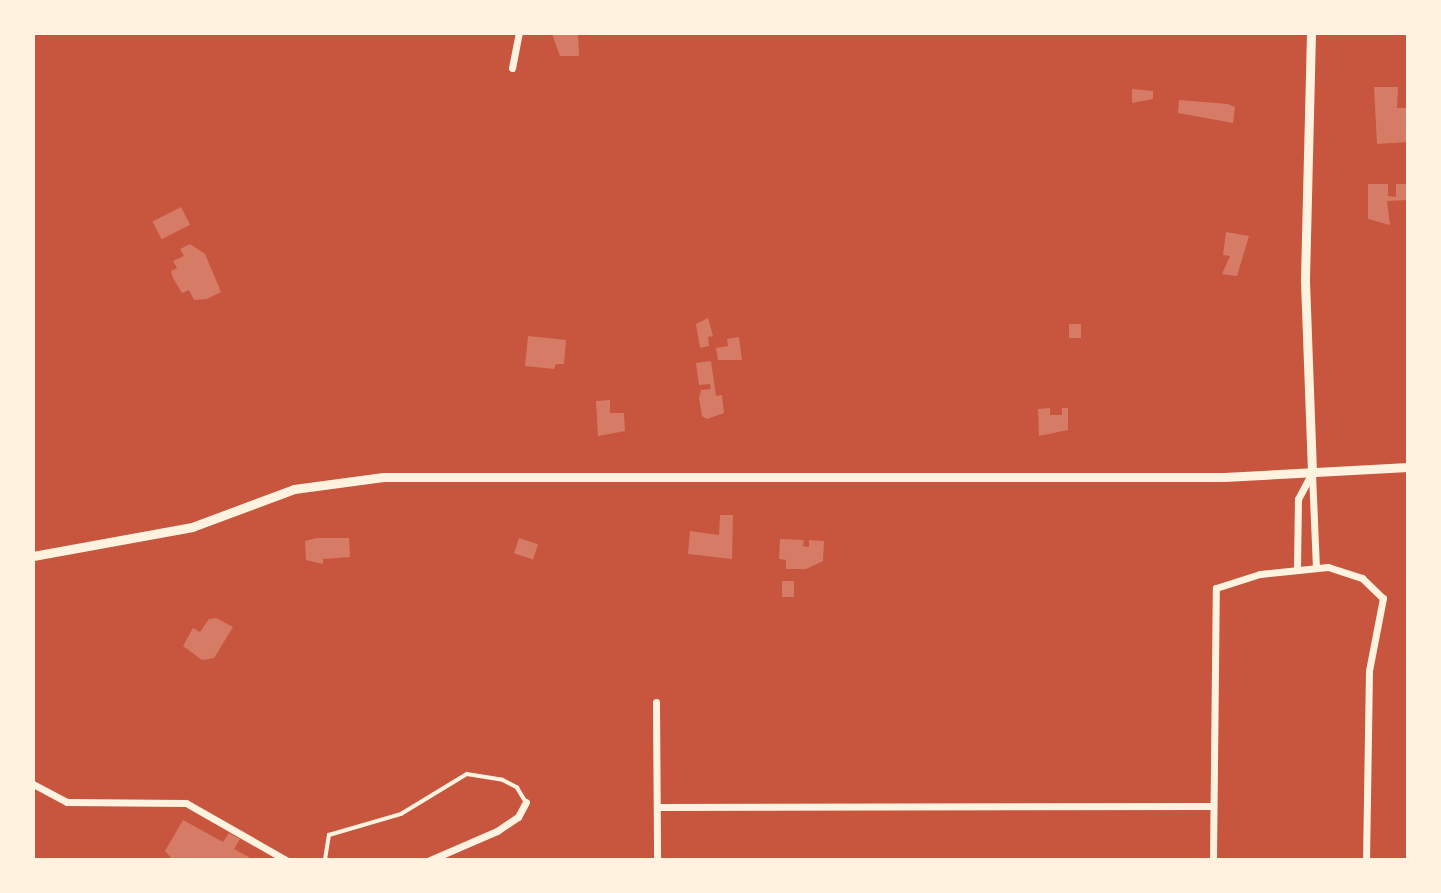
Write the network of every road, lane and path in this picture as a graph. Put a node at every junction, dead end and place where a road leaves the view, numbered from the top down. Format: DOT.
graph roads {
  1 [pos="519,33"];
  2 [pos="1311,33"];
  3 [pos="512,68"];
  4 [pos="1408,467"];
  5 [pos="1312,473"];
  6 [pos="33,556"];
  7 [pos="1316,568"];
  8 [pos="1297,569"];
  9 [pos="656,702"];
  10 [pos="33,785"];
  11 [pos="526,802"];
  12 [pos="1213,806"];
  13 [pos="657,807"];
  14 [pos="286,860"];
  15 [pos="325,860"];
  16 [pos="430,860"];
  17 [pos="657,860"];
  18 [pos="1213,860"];
  19 [pos="1366,860"];
  1 -- 3 [label="street"];
  2 -- 5 [label="street"];
  4 -- 5 [label="street"];
  5 -- 6 [label="street"];
  5 -- 7 [label="street"];
  5 -- 8 [label="street"];
  7 -- 8 [label="street"];
  7 -- 19 [label="street"];
  8 -- 12 [label="street"];
  9 -- 13 [label="street"];
  10 -- 14 [label="street"];
  11 -- 15 [label="lane"];
  11 -- 16 [label="street"];
  12 -- 13 [label="street"];
  12 -- 18 [label="street"];
  13 -- 17 [label="street"];
}
